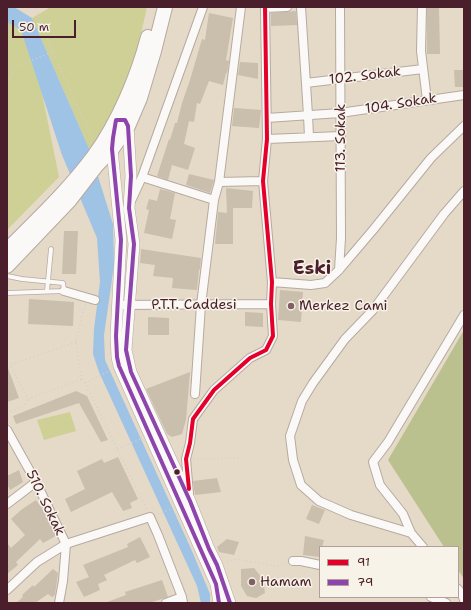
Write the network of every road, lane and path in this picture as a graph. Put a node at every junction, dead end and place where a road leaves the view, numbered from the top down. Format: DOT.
graph roads {
  1 [pos="32,7"];
  2 [pos="155,7"];
  3 [pos="165,7"];
  4 [pos="203,7"];
  5 [pos="241,7"];
  6 [pos="287,7"];
  7 [pos="301,7"];
  8 [pos="340,7"];
  9 [pos="422,7"];
  10 [pos="265,8"];
  11 [pos="54,52"];
  12 [pos="424,69"];
  13 [pos="340,79"];
  14 [pos="7,82"];
  15 [pos="306,83"];
  16 [pos="464,95"];
  17 [pos="427,100"];
  18 [pos="340,113"];
  19 [pos="308,116"];
  20 [pos="266,118"];
  21 [pos="122,123"];
  22 [pos="464,126"];
  23 [pos="340,136"];
  24 [pos="309,137"];
  25 [pos="267,139"];
  26 [pos="112,149"];
  27 [pos="96,158"];
  28 [pos="142,178"];
  29 [pos="263,181"];
  30 [pos="219,182"];
  31 [pos="464,191"];
  32 [pos="66,198"];
  33 [pos="214,200"];
  34 [pos="129,208"];
  35 [pos="51,249"];
  36 [pos="7,250"];
  37 [pos="7,266"];
  38 [pos="339,270"];
  39 [pos="7,276"];
  40 [pos="48,282"];
  41 [pos="272,282"];
  42 [pos="47,291"];
  43 [pos="64,291"];
  44 [pos="7,293"];
  45 [pos="95,300"];
  46 [pos="271,304"];
  47 [pos="118,305"];
  48 [pos="129,305"];
  49 [pos="201,305"];
  50 [pos="464,315"];
  51 [pos="76,342"];
  52 [pos="8,365"];
  53 [pos="120,366"];
  54 [pos="82,379"];
  55 [pos="85,383"];
  56 [pos="195,394"];
  57 [pos="28,399"];
  58 [pos="7,413"];
  59 [pos="7,430"];
  60 [pos="143,438"];
  61 [pos="117,449"];
  62 [pos="239,458"];
  63 [pos="186,459"];
  64 [pos="36,482"];
  65 [pos="185,503"];
  66 [pos="7,504"];
  67 [pos="150,517"];
  68 [pos="411,533"];
  69 [pos="66,544"];
  70 [pos="422,546"];
  71 [pos="293,561"];
  72 [pos="217,565"];
  73 [pos="319,565"];
  74 [pos="7,590"];
  75 [pos="459,590"];
  76 [pos="434,598"];
  77 [pos="183,600"];
  78 [pos="464,600"];
  79 [pos="58,603"];
  80 [pos="166,603"];
  81 [pos="219,603"];
  82 [pos="230,603"];
  83 [pos="446,603"];
  1 -- 11 [label="path"];
  2 -- 21 [label="highway"];
  3 -- 21 [label="highway"];
  4 -- 28 [label="street"];
  5 -- 30 [label="street"];
  6 -- 10 [label="street"];
  7 -- 15 [label="street"];
  8 -- 13 [label="street, 113. Sokak"];
  9 -- 12 [label="street"];
  10 -- 20 [label="street"];
  11 -- 14 [label="path"];
  11 -- 27 [label="path"];
  12 -- 13 [label="street, 102. Sokak"];
  12 -- 17 [label="street"];
  13 -- 15 [label="street, 102. Sokak"];
  13 -- 18 [label="street, 113. Sokak"];
  15 -- 19 [label="street"];
  16 -- 17 [label="street, 104. Sokak"];
  17 -- 18 [label="street, 104. Sokak"];
  18 -- 19 [label="street, 104. Sokak"];
  18 -- 23 [label="street, 113. Sokak"];
  19 -- 20 [label="street, 104. Sokak"];
  19 -- 24 [label="street"];
  20 -- 25 [label="street"];
  21 -- 26 [label="highway"];
  21 -- 27 [label="highway"];
  21 -- 34 [label="street"];
  22 -- 38 [label="street"];
  23 -- 24 [label="street"];
  23 -- 38 [label="street, 113. Sokak"];
  24 -- 25 [label="street"];
  25 -- 29 [label="street"];
  26 -- 27 [label="highway"];
  26 -- 47 [label="street"];
  27 -- 32 [label="highway"];
  28 -- 33 [label="street"];
  28 -- 34 [label="street"];
  29 -- 30 [label="street"];
  29 -- 41 [label="street"];
  30 -- 33 [label="street"];
  31 -- 68 [label="street"];
  32 -- 36 [label="highway"];
  32 -- 37 [label="highway"];
  33 -- 49 [label="street"];
  34 -- 48 [label="street"];
  35 -- 40 [label="lane"];
  38 -- 41 [label="street"];
  39 -- 40 [label="lane"];
  40 -- 42 [label="lane"];
  40 -- 43 [label="lane"];
  41 -- 46 [label="street"];
  42 -- 43 [label="lane"];
  42 -- 44 [label="lane"];
  43 -- 45 [label="street"];
  45 -- 51 [label="path"];
  46 -- 49 [label="street, P.T.T. Caddesi"];
  46 -- 63 [label="street"];
  47 -- 48 [label="street, P.T.T. Caddesi"];
  47 -- 53 [label="street"];
  48 -- 49 [label="street, P.T.T. Caddesi"];
  48 -- 65 [label="street"];
  49 -- 56 [label="street"];
  50 -- 68 [label="street"];
  51 -- 52 [label="path"];
  51 -- 54 [label="path"];
  52 -- 57 [label="path"];
  53 -- 55 [label="path"];
  53 -- 65 [label="street"];
  54 -- 55 [label="path"];
  54 -- 57 [label="path"];
  55 -- 61 [label="path"];
  57 -- 58 [label="path"];
  59 -- 64 [label="street, 510. Sokak"];
  60 -- 61 [label="path"];
  61 -- 67 [label="path"];
  62 -- 63 [label="path"];
  63 -- 65 [label="street"];
  64 -- 66 [label="street"];
  64 -- 69 [label="street, 510. Sokak"];
  65 -- 67 [label="path"];
  65 -- 72 [label="street"];
  65 -- 81 [label="street"];
  67 -- 69 [label="street"];
  67 -- 77 [label="street"];
  68 -- 70 [label="street"];
  69 -- 74 [label="street"];
  69 -- 79 [label="street, 510. Sokak"];
  71 -- 72 [label="path"];
  71 -- 73 [label="street"];
  72 -- 82 [label="street"];
  75 -- 78 [label="street"];
  76 -- 83 [label="street"];
  77 -- 80 [label="street"];
}
